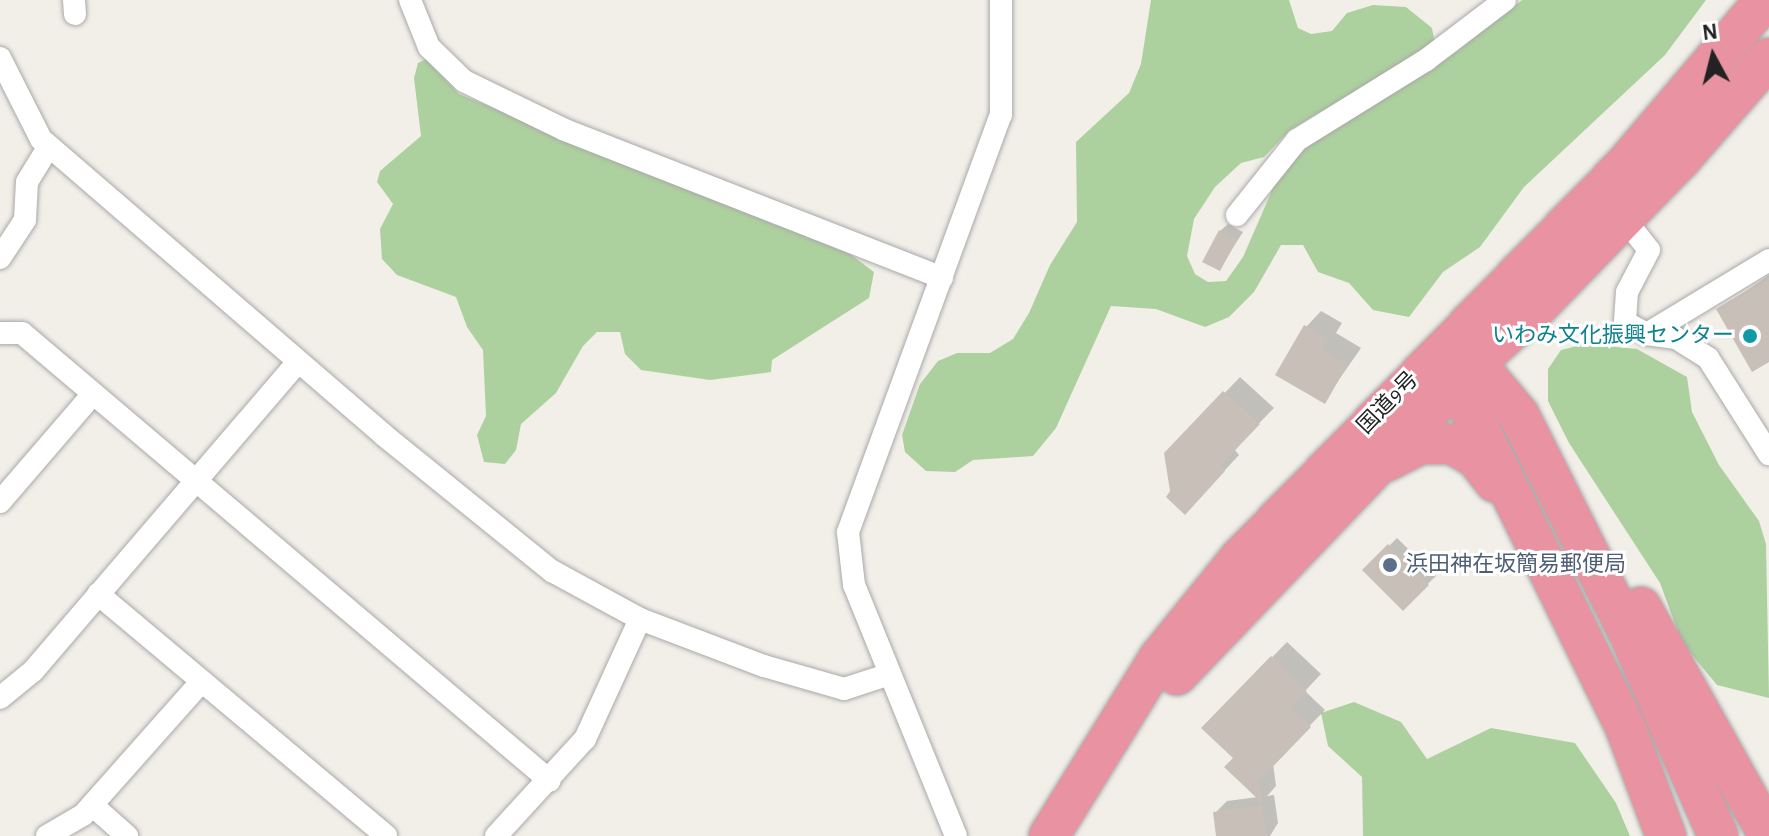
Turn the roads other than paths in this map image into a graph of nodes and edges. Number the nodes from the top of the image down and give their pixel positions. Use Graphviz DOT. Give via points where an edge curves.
graph roads {
  1 [pos="410,0"];
  2 [pos="1001,0"];
  3 [pos="1505,0"];
  4 [pos="1765,0"];
  5 [pos="0,58"];
  6 [pos="1769,58"];
  7 [pos="49,146"];
  8 [pos="1237,215"];
  9 [pos="1623,217"];
  10 [pos="0,258"];
  11 [pos="1769,260"];
  12 [pos="942,278"];
  13 [pos="1538,306"];
  14 [pos="0,333"];
  15 [pos="1647,334"];
  16 [pos="1458,357"];
  17 [pos="298,362"];
  18 [pos="92,395"];
  19 [pos="1519,415"];
  20 [pos="1538,449"];
  21 [pos="1769,454"];
  22 [pos="1367,475"];
  23 [pos="195,483"];
  24 [pos="0,502"];
  25 [pos="1532,543"];
  26 [pos="98,594"];
  27 [pos="640,619"];
  28 [pos="890,674"];
  29 [pos="201,682"];
  30 [pos="0,698"];
  31 [pos="550,781"];
  32 [pos="92,805"];
  33 [pos="380,834"];
  34 [pos="47,836"];
  35 [pos="127,836"];
  36 [pos="496,836"];
  37 [pos="956,836"];
  38 [pos="1052,836"];
  39 [pos="1666,836"];
  40 [pos="1717,836"];
  41 [pos="1769,836"];
  1 -- 12 [label="street" via="429,47 464,81 565,130"];
  2 -- 12 [label="street" via="1001,115"];
  3 -- 8 [label="street" via="1426,60 1297,140"];
  4 -- 16 [label="highway, 国道9号"];
  5 -- 7 [label="street" via="23,111"];
  6 -- 9 [label="highway, 国道9号"];
  7 -- 10 [label="street" via="27,182 25,220"];
  7 -- 17 [label="street"];
  9 -- 13 [label="highway, 国道9号"];
  9 -- 15 [label="street" via="1649,250 1627,292 1625,322"];
  11 -- 15 [label="street"];
  12 -- 28 [label="street" via="848,532 854,585"];
  13 -- 16 [label="highway, 国道9号"];
  13 -- 19 [label="highway" via="1512,361"];
  14 -- 18 [label="street" via="22,333"];
  15 -- 21 [label="street" via="1676,338 1708,358"];
  16 -- 19 [label="highway" via="1495,384"];
  16 -- 22 [label="highway, 国道9号"];
  16 -- 25 [label="highway"];
  16 -- 38 [label="highway, 国道9号" via="1372,420 1240,558 1120,716"];
  16 -- 40 [label="highway"];
  17 -- 23 [label="street"];
  17 -- 27 [label="street" via="552,571"];
  18 -- 23 [label="street"];
  18 -- 24 [label="street"];
  19 -- 20 [label="highway"];
  20 -- 40 [label="highway" via="1632,640"];
  20 -- 41 [label="highway" via="1648,618"];
  22 -- 25 [label="highway" via="1420,444 1459,447 1486,468"];
  22 -- 38 [label="highway, 国道9号" via="1179,673"];
  23 -- 26 [label="street"];
  23 -- 31 [label="street"];
  25 -- 39 [label="highway" via="1626,729"];
  26 -- 29 [label="street"];
  26 -- 30 [label="street" via="33,671"];
  27 -- 28 [label="street" via="764,666 844,689"];
  27 -- 31 [label="street" via="585,739"];
  28 -- 37 [label="street"];
  29 -- 32 [label="street"];
  29 -- 33 [label="street"];
  31 -- 36 [label="street"];
  32 -- 34 [label="street"];
  32 -- 35 [label="street"];
}
